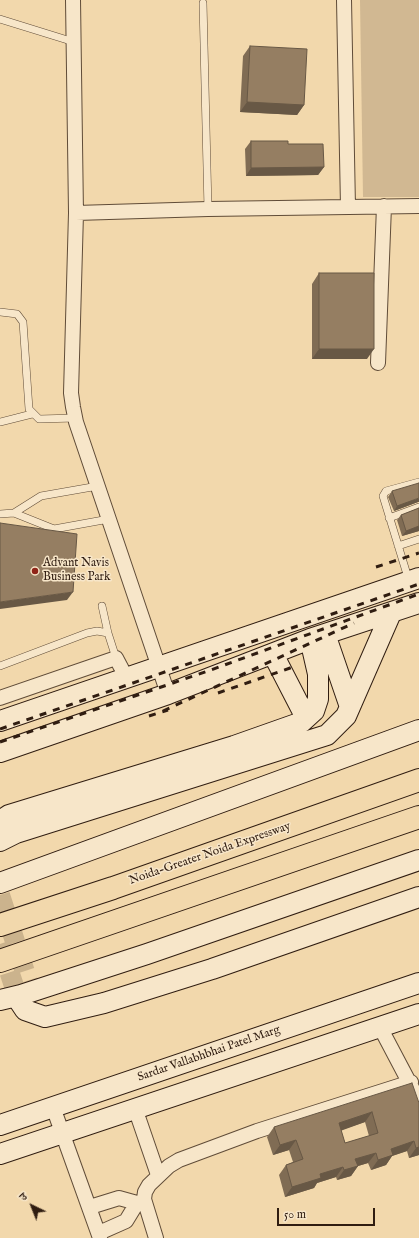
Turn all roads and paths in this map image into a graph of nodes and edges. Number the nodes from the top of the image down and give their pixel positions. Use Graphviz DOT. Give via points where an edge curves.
graph roads {
  1 [pos="73,0"];
  2 [pos="344,0"];
  3 [pos="203,3"];
  4 [pos="0,19"];
  5 [pos="74,42"];
  6 [pos="384,206"];
  7 [pos="419,206"];
  8 [pos="348,207"];
  9 [pos="208,209"];
  10 [pos="76,213"];
  11 [pos="0,312"];
  12 [pos="378,363"];
  13 [pos="32,414"];
  14 [pos="75,418"];
  15 [pos="0,422"];
  16 [pos="419,482"];
  17 [pos="98,486"];
  18 [pos="419,507"];
  19 [pos="14,513"];
  20 [pos="0,514"];
  21 [pos="389,518"];
  22 [pos="109,519"];
  23 [pos="419,539"];
  24 [pos="398,546"];
  25 [pos="414,580"];
  26 [pos="419,603"];
  27 [pos="102,606"];
  28 [pos="391,612"];
  29 [pos="108,633"];
  30 [pos="318,637"];
  31 [pos="273,654"];
  32 [pos="116,658"];
  33 [pos="0,666"];
  34 [pos="158,666"];
  35 [pos="126,677"];
  36 [pos="168,694"];
  37 [pos="0,698"];
  38 [pos="350,707"];
  39 [pos="306,718"];
  40 [pos="0,721"];
  41 [pos="419,730"];
  42 [pos="0,752"];
  43 [pos="419,780"];
  44 [pos="419,817"];
  45 [pos="0,821"];
  46 [pos="0,841"];
  47 [pos="419,860"];
  48 [pos="419,874"];
  49 [pos="0,883"];
  50 [pos="419,897"];
  51 [pos="0,925"];
  52 [pos="0,961"];
  53 [pos="419,983"];
  54 [pos="18,999"];
  55 [pos="419,1014"];
  56 [pos="380,1027"];
  57 [pos="411,1082"];
  58 [pos="419,1101"];
  59 [pos="53,1107"];
  60 [pos="134,1108"];
  61 [pos="0,1125"];
  62 [pos="63,1132"];
  63 [pos="0,1154"];
  64 [pos="158,1175"];
  65 [pos="140,1201"];
  66 [pos="90,1207"];
  67 [pos="100,1236"];
  68 [pos="156,1238"];
  1 -- 5 [label="street"];
  2 -- 8 [label="street"];
  3 -- 9 [label="lane"];
  4 -- 5 [label="lane"];
  5 -- 10 [label="street"];
  6 -- 7 [label="street"];
  6 -- 8 [label="street"];
  6 -- 12 [label="street"];
  8 -- 9 [label="street"];
  9 -- 10 [label="street"];
  10 -- 14 [label="street" via="71,393"];
  11 -- 13 [label="lane" via="17,314 23,322 29,409"];
  13 -- 14 [label="lane" via="38,419"];
  13 -- 15 [label="lane"];
  14 -- 17 [label="street"];
  16 -- 21 [label="lane" via="384,493 383,499"];
  17 -- 19 [label="lane" via="41,496"];
  17 -- 22 [label="street"];
  18 -- 21 [label="lane"];
  19 -- 20 [label="lane"];
  19 -- 22 [label="lane" via="54,529"];
  21 -- 24 [label="lane"];
  22 -- 34 [label="street"];
  23 -- 24 [label="lane"];
  24 -- 25 [label="lane"];
  25 -- 34 [label="street"];
  26 -- 28 [label="street"];
  27 -- 29 [label="lane"];
  28 -- 30 [label="street"];
  28 -- 38 [label="street"];
  29 -- 32 [label="lane"];
  29 -- 33 [label="lane" via="87,633"];
  30 -- 31 [label="street"];
  30 -- 38 [label="street"];
  30 -- 39 [label="street" via="318,699 314,711"];
  31 -- 36 [label="street"];
  31 -- 39 [label="street"];
  32 -- 35 [label="street"];
  32 -- 37 [label="street"];
  34 -- 35 [label="street"];
  34 -- 36 [label="street"];
  35 -- 40 [label="street"];
  36 -- 42 [label="street"];
  38 -- 46 [label="street" via="346,716 327,735 16,833"];
  39 -- 45 [label="street" via="302,722 234,746 9,815"];
  41 -- 49 [label="street"];
  43 -- 51 [label="highway, Noida-Greater Noida Expressway"];
  44 -- 52 [label="highway"];
  47 -- 54 [label="street" via="21,995"];
  48 -- 54 [label="street" via="41,1000"];
  50 -- 54 [label="street" via="212,969 104,1002 45,1017 25,1010"];
  53 -- 59 [label="street, Sardar Vallabhbhai Patel Marg"];
  55 -- 56 [label="street"];
  56 -- 57 [label="street"];
  56 -- 60 [label="street"];
  57 -- 58 [label="street"];
  57 -- 64 [label="street" via="257,1131 179,1160"];
  59 -- 61 [label="street, Sardar Vallabhbhai Patel Marg"];
  59 -- 62 [label="street"];
  60 -- 62 [label="street"];
  60 -- 64 [label="street"];
  62 -- 63 [label="street"];
  62 -- 66 [label="street"];
  64 -- 65 [label="street"];
  65 -- 66 [label="street" via="119,1198"];
  65 -- 67 [label="street" via="126,1221"];
  65 -- 68 [label="street"];
  66 -- 67 [label="street"];
}
